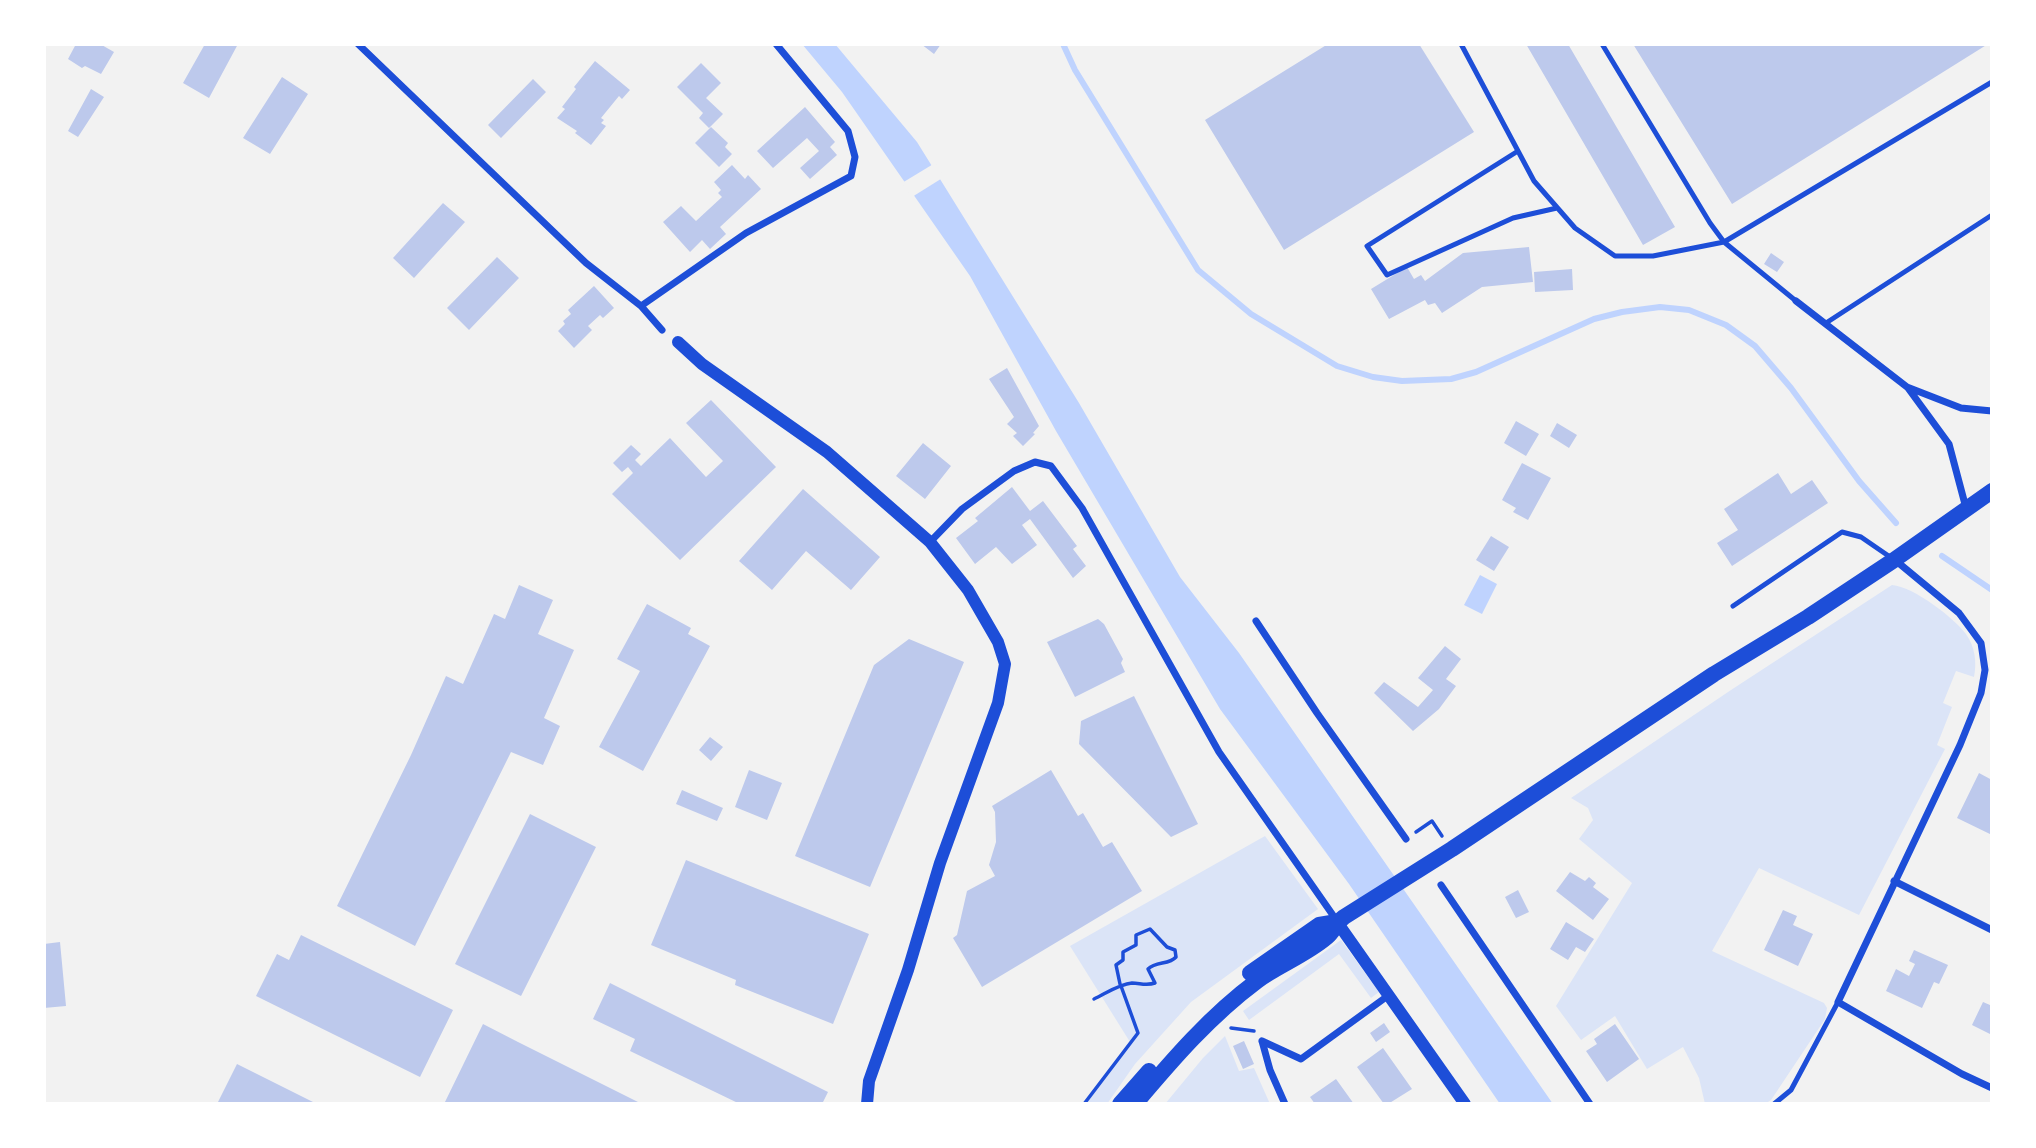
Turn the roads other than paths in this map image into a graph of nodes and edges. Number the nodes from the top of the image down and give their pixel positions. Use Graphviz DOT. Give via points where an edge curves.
graph roads {
  1 [pos="358,44"];
  2 [pos="776,44"];
  3 [pos="1461,44"];
  4 [pos="1602,44"];
  5 [pos="1992,82"];
  6 [pos="1518,151"];
  7 [pos="1557,208"];
  8 [pos="1992,215"];
  9 [pos="1724,242"];
  10 [pos="1796,301"];
  11 [pos="641,306"];
  12 [pos="1826,323"];
  13 [pos="662,330"];
  14 [pos="678,342"];
  15 [pos="1907,387"];
  16 [pos="1992,411"];
  17 [pos="1992,491"];
  18 [pos="1966,509"];
  19 [pos="930,542"];
  20 [pos="1894,560"];
  21 [pos="1734,606"];
  22 [pos="1256,621"];
  23 [pos="1406,839"];
  24 [pos="1894,881"];
  25 [pos="1441,885"];
  26 [pos="1340,919"];
  27 [pos="1992,930"];
  28 [pos="1389,995"];
  29 [pos="1838,1002"];
  30 [pos="1992,1088"];
  31 [pos="866,1103"];
  32 [pos="1120,1104"];
  33 [pos="1135,1104"];
  34 [pos="1285,1104"];
  35 [pos="1465,1104"];
  36 [pos="1590,1104"];
  37 [pos="1774,1104"];
  1 -- 11 [label="street" via="586,263"];
  2 -- 11 [label="street" via="848,131 855,157 851,176 746,233"];
  3 -- 6 [label="lane"];
  4 -- 9 [label="lane"];
  5 -- 9 [label="lane"];
  6 -- 7 [label="lane" via="1534,181"];
  6 -- 7 [label="lane" via="1367,246 1387,275 1513,218"];
  7 -- 9 [label="lane" via="1575,228 1615,256 1653,256"];
  8 -- 12 [label="lane"];
  9 -- 10 [label="lane"];
  10 -- 12 [label="street"];
  11 -- 13 [label="street"];
  12 -- 15 [label="street"];
  14 -- 19 [label="street" via="827,452"];
  15 -- 16 [label="street" via="1961,408"];
  15 -- 18 [label="street" via="1949,444"];
  17 -- 18 [label="main road"];
  18 -- 20 [label="main road"];
  19 -- 26 [label="street" via="962,509 1014,471 1035,462 1051,466 1083,508 1219,752"];
  19 -- 31 [label="street" via="968,590 998,642 1005,664 998,703 940,863 869,1081"];
  20 -- 21 [label="lane" via="1861,537 1842,532"];
  20 -- 24 [label="street" via="1959,612 1981,643 1985,670 1982,693 1960,745"];
  20 -- 26 [label="main road"];
  22 -- 23 [label="street"];
  24 -- 27 [label="street"];
  24 -- 29 [label="street"];
  25 -- 36 [label="street"];
  26 -- 28 [label="street"];
  26 -- 32 [label="main road" via="1319,925 1213,1004"];
  26 -- 33 [label="main road" via="1328,936 1224,1007 1185,1044"];
  28 -- 34 [label="street" via="1301,1059 1262,1041"];
  28 -- 35 [label="street"];
  29 -- 30 [label="street"];
  29 -- 37 [label="lane" via="1791,1090"];
}
